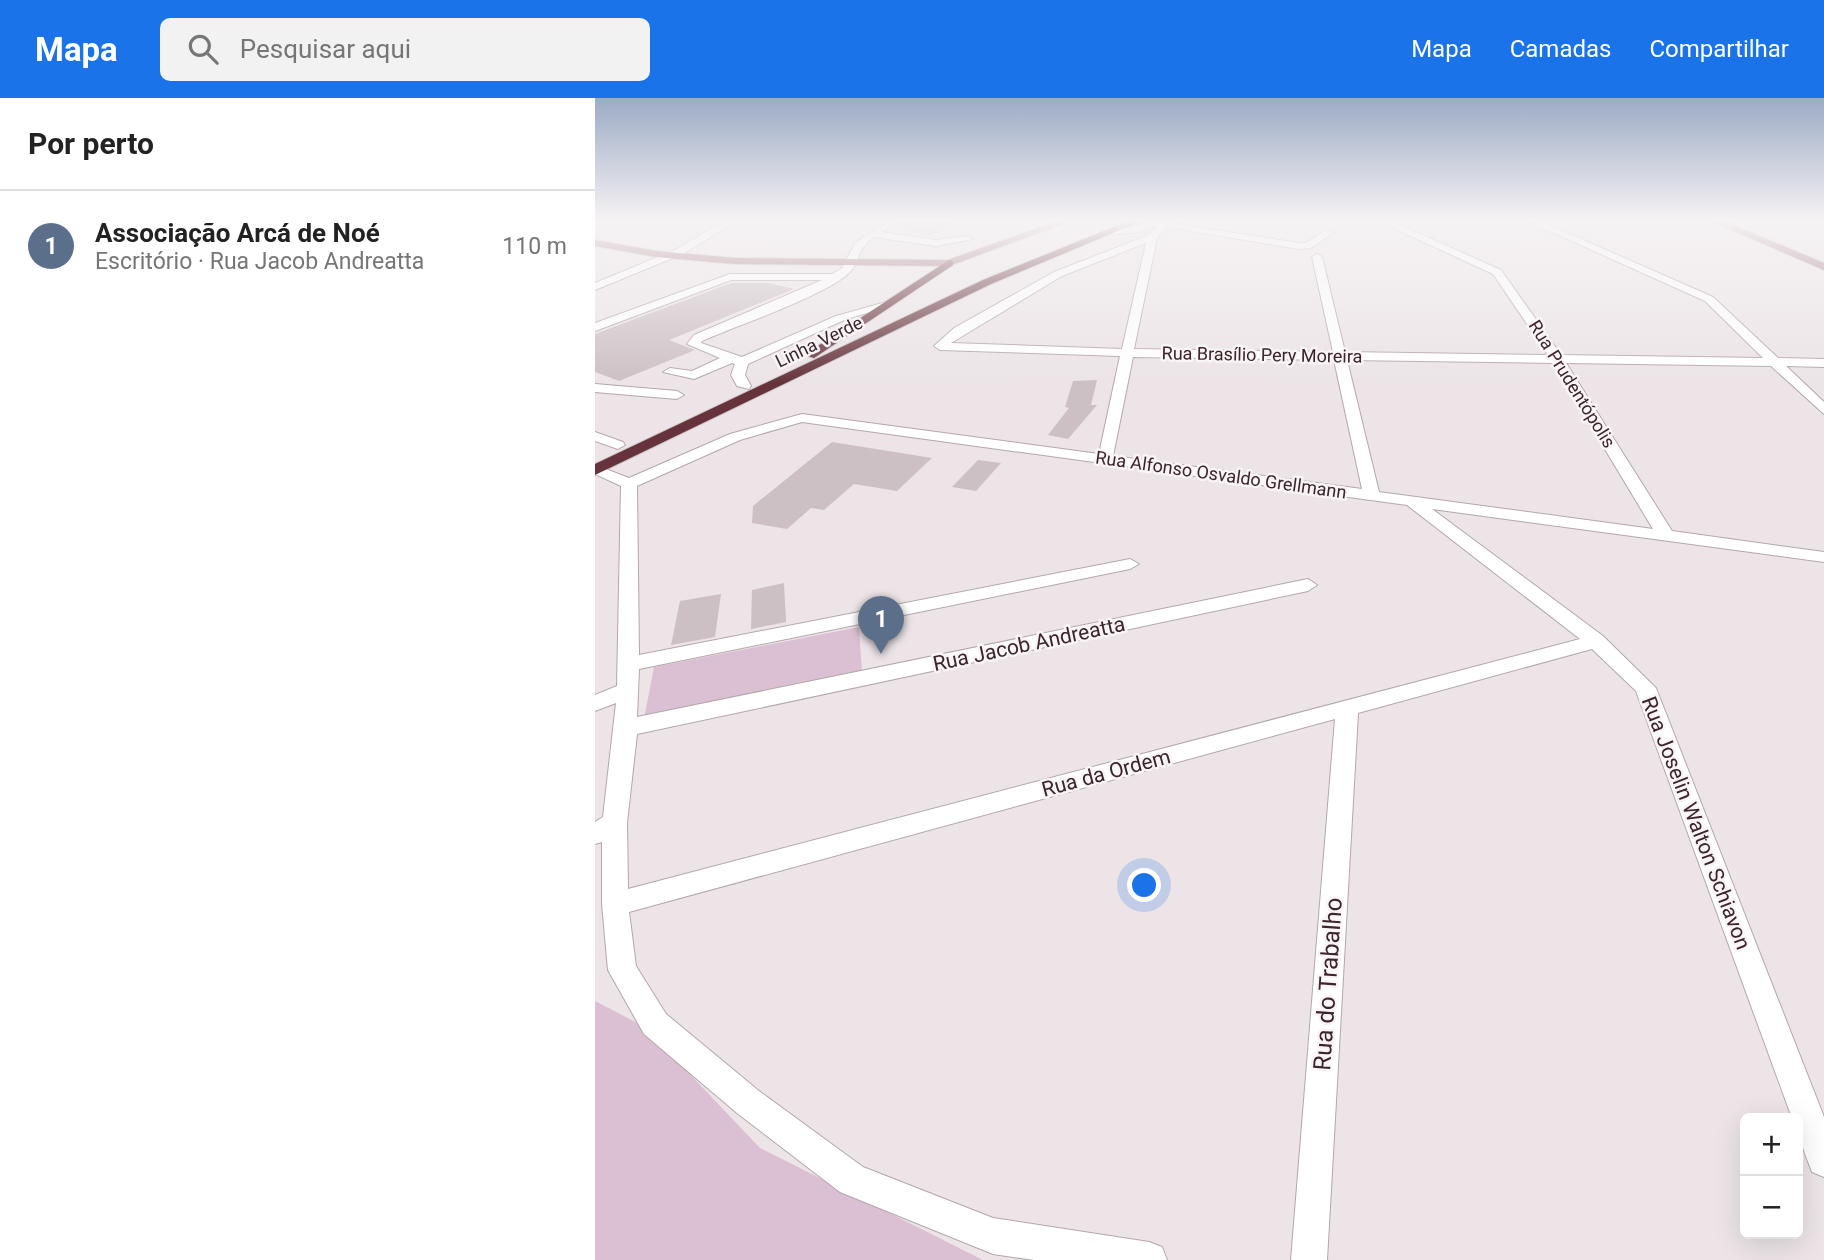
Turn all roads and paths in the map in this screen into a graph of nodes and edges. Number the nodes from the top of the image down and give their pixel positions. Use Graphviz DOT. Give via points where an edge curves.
graph roads {
  1 [pos="625,274"];
  2 [pos="839,274"];
  3 [pos="932,274"];
  4 [pos="985,274"];
  5 [pos="1006,274"];
  6 [pos="1058,274"];
  7 [pos="1145,274"];
  8 [pos="1321,274"];
  9 [pos="1499,274"];
  10 [pos="1653,274"];
  11 [pos="835,277"];
  12 [pos="595,287"];
  13 [pos="886,304"];
  14 [pos="595,327"];
  15 [pos="1129,353"];
  16 [pos="809,356"];
  17 [pos="1340,356"];
  18 [pos="1557,359"];
  19 [pos="737,360"];
  20 [pos="1776,362"];
  21 [pos="1824,363"];
  22 [pos="686,365"];
  23 [pos="744,386"];
  24 [pos="595,388"];
  25 [pos="677,395"];
  26 [pos="1824,411"];
  27 [pos="595,436"];
  28 [pos="618,445"];
  29 [pos="1105,459"];
  30 [pos="596,465"];
  31 [pos="629,484"];
  32 [pos="1372,496"];
  33 [pos="1411,501"];
  34 [pos="1666,536"];
  35 [pos="1824,557"];
  36 [pos="1130,564"];
  37 [pos="1308,585"];
  38 [pos="1596,641"];
  39 [pos="629,677"];
  40 [pos="595,703"];
  41 [pos="1347,708"];
  42 [pos="627,728"];
  43 [pos="605,828"];
  44 [pos="615,904"];
  45 [pos="1824,1160"];
  46 [pos="1145,1260"];
  47 [pos="1309,1260"];
  1 -- 12 [label="street"];
  2 -- 11 [label="street"];
  3 -- 13 [label="highway"];
  4 -- 16 [label="highway, Linha Verde"];
  5 -- 30 [label="highway, Linha Verde"];
  6 -- 15 [label="street, Rua Brasílio Pery Moreira" via="940,346"];
  7 -- 15 [label="street"];
  8 -- 17 [label="street"];
  9 -- 18 [label="street, Rua Prudentópolis"];
  10 -- 20 [label="street" via="1709,299"];
  11 -- 14 [label="street" via="730,276"];
  11 -- 19 [label="street" via="694,341 693,345"];
  13 -- 16 [label="highway"];
  13 -- 19 [label="street"];
  15 -- 17 [label="street, Rua Brasílio Pery Moreira"];
  15 -- 29 [label="street"];
  16 -- 23 [label="highway, Linha Verde"];
  17 -- 18 [label="street, Rua Brasílio Pery Moreira"];
  17 -- 32 [label="street"];
  18 -- 20 [label="street, Rua Brasílio Pery Moreira"];
  18 -- 34 [label="street, Rua Prudentópolis"];
  19 -- 22 [label="street" via="694,375 665,374"];
  19 -- 23 [label="street"];
  20 -- 21 [label="street, Rua Brasílio Pery Moreira"];
  20 -- 26 [label="street"];
  23 -- 28 [label="highway, Linha Verde"];
  24 -- 25 [label="street"];
  27 -- 28 [label="street"];
  28 -- 30 [label="highway, Linha Verde"];
  29 -- 31 [label="street, Rua Alfonso Osvaldo Grellmann" via="802,418 772,424"];
  29 -- 32 [label="street, Rua Alfonso Osvaldo Grellmann"];
  30 -- 31 [label="street"];
  31 -- 39 [label="street"];
  32 -- 33 [label="street, Rua Alfonso Osvaldo Grellmann"];
  33 -- 34 [label="street, Rua Alfonso Osvaldo Grellmann"];
  33 -- 38 [label="street, Rua Joselin Walton Schiavon"];
  34 -- 35 [label="street, Rua Alfonso Osvaldo Grellmann"];
  36 -- 39 [label="street"];
  37 -- 42 [label="street, Rua Jacob Andreatta"];
  38 -- 41 [label="street, Rua da Ordem"];
  38 -- 45 [label="street, Rua Joselin Walton Schiavon" via="1645,688"];
  39 -- 40 [label="street"];
  39 -- 42 [label="street"];
  41 -- 44 [label="street, Rua da Ordem"];
  41 -- 47 [label="street, Rua do Trabalho"];
  42 -- 43 [label="street"];
  43 -- 44 [label="street"];
  44 -- 46 [label="street" via="622,970 655,1024 852,1180 993,1236"];
}
